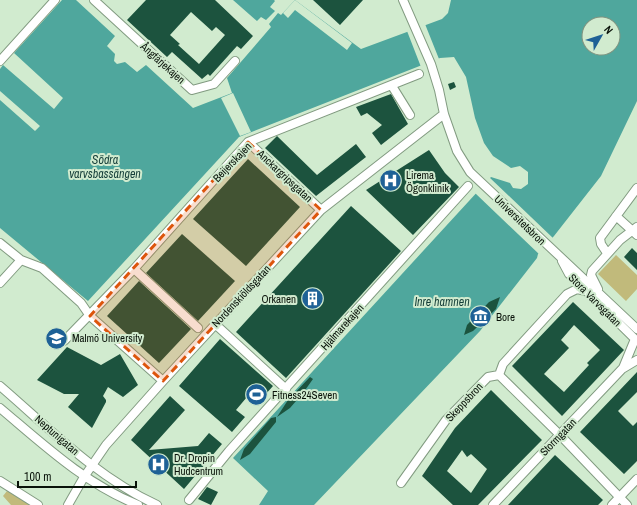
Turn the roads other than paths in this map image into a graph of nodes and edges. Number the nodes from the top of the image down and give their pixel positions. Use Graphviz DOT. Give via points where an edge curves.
graph roads {
  1 [pos="55,0"];
  2 [pos="94,0"];
  3 [pos="403,0"];
  4 [pos="235,60"];
  5 [pos="0,62"];
  6 [pos="419,74"];
  7 [pos="392,86"];
  8 [pos="444,114"];
  9 [pos="410,115"];
  10 [pos="248,142"];
  11 [pos="468,186"];
  12 [pos="637,188"];
  13 [pos="320,210"];
  14 [pos="616,216"];
  15 [pos="635,231"];
  16 [pos="0,243"];
  17 [pos="607,253"];
  18 [pos="21,260"];
  19 [pos="562,260"];
  20 [pos="134,269"];
  21 [pos="0,283"];
  22 [pos="586,291"];
  23 [pos="606,301"];
  24 [pos="90,316"];
  25 [pos="215,324"];
  26 [pos="198,328"];
  27 [pos="637,329"];
  28 [pos="636,340"];
  29 [pos="64,341"];
  30 [pos="637,360"];
  31 [pos="622,369"];
  32 [pos="499,375"];
  33 [pos="163,381"];
  34 [pos="0,386"];
  35 [pos="286,389"];
  36 [pos="0,409"];
  37 [pos="560,435"];
  38 [pos="92,465"];
  39 [pos="84,477"];
  40 [pos="637,479"];
  41 [pos="0,481"];
  42 [pos="401,483"];
  43 [pos="620,498"];
  44 [pos="189,500"];
  45 [pos="38,505"];
  46 [pos="68,505"];
  47 [pos="138,505"];
  48 [pos="157,505"];
  49 [pos="493,505"];
  50 [pos="612,505"];
  51 [pos="628,505"];
  1 -- 5 [label="street"];
  2 -- 4 [label="street, Ångfärjekajen" via="192,90 214,84"];
  3 -- 8 [label="street" via="430,64"];
  6 -- 7 [label="street, Beijerskajen"];
  7 -- 9 [label="street"];
  7 -- 10 [label="street, Beijerskajen"];
  8 -- 13 [label="street, Nordenskiöldsgatan"];
  8 -- 19 [label="street, Universitetsbron" via="457,151 470,172"];
  10 -- 13 [label="street, Anckargripsgatan"];
  10 -- 20 [label="street, Beijerskajen"];
  11 -- 35 [label="street, Hjälmarekajen"];
  12 -- 14 [label="street"];
  13 -- 25 [label="street, Nordenskiöldsgatan"];
  14 -- 15 [label="street"];
  14 -- 17 [label="street" via="600,238"];
  15 -- 17 [label="street"];
  16 -- 18 [label="street"];
  17 -- 23 [label="street" via="592,275 594,283"];
  18 -- 21 [label="street"];
  18 -- 24 [label="street" via="42,268 81,303"];
  19 -- 22 [label="street, Stora Varvsgatan" via="569,274"];
  19 -- 23 [label="street, Stora Varvsgatan"];
  20 -- 24 [label="street, Beijerskajen"];
  20 -- 26 [label="street"];
  22 -- 28 [label="street, Stora Varvsgatan"];
  22 -- 32 [label="street" via="577,289 568,294 502,364"];
  23 -- 27 [label="street, Stora Varvsgatan"];
  24 -- 29 [label="street, Beijerskajen"];
  24 -- 33 [label="street"];
  25 -- 33 [label="street, Nordenskiöldsgatan"];
  25 -- 35 [label="street"];
  28 -- 31 [label="street, Stormgatan"];
  30 -- 31 [label="street, Stormgatan"];
  31 -- 37 [label="street, Stormgatan"];
  32 -- 37 [label="street"];
  32 -- 42 [label="street, Skeppsbron" via="488,377 446,420"];
  33 -- 38 [label="street, Nordenskiöldsgatan" via="106,445"];
  34 -- 38 [label="street, Neptunigatan"];
  35 -- 44 [label="street, Hjälmarekajen" via="215,467"];
  36 -- 39 [label="street, Neptunigatan"];
  37 -- 43 [label="street"];
  37 -- 49 [label="street, Stormgatan"];
  38 -- 39 [label="street, Nordenskiöldsgatan"];
  38 -- 48 [label="street, Neptunigatan" via="118,484"];
  39 -- 46 [label="street, Nordenskiöldsgatan"];
  39 -- 47 [label="street, Neptunigatan" via="110,493"];
  40 -- 43 [label="street"];
  41 -- 45 [label="street"];
  43 -- 50 [label="street"];
  43 -- 51 [label="street"];
}
